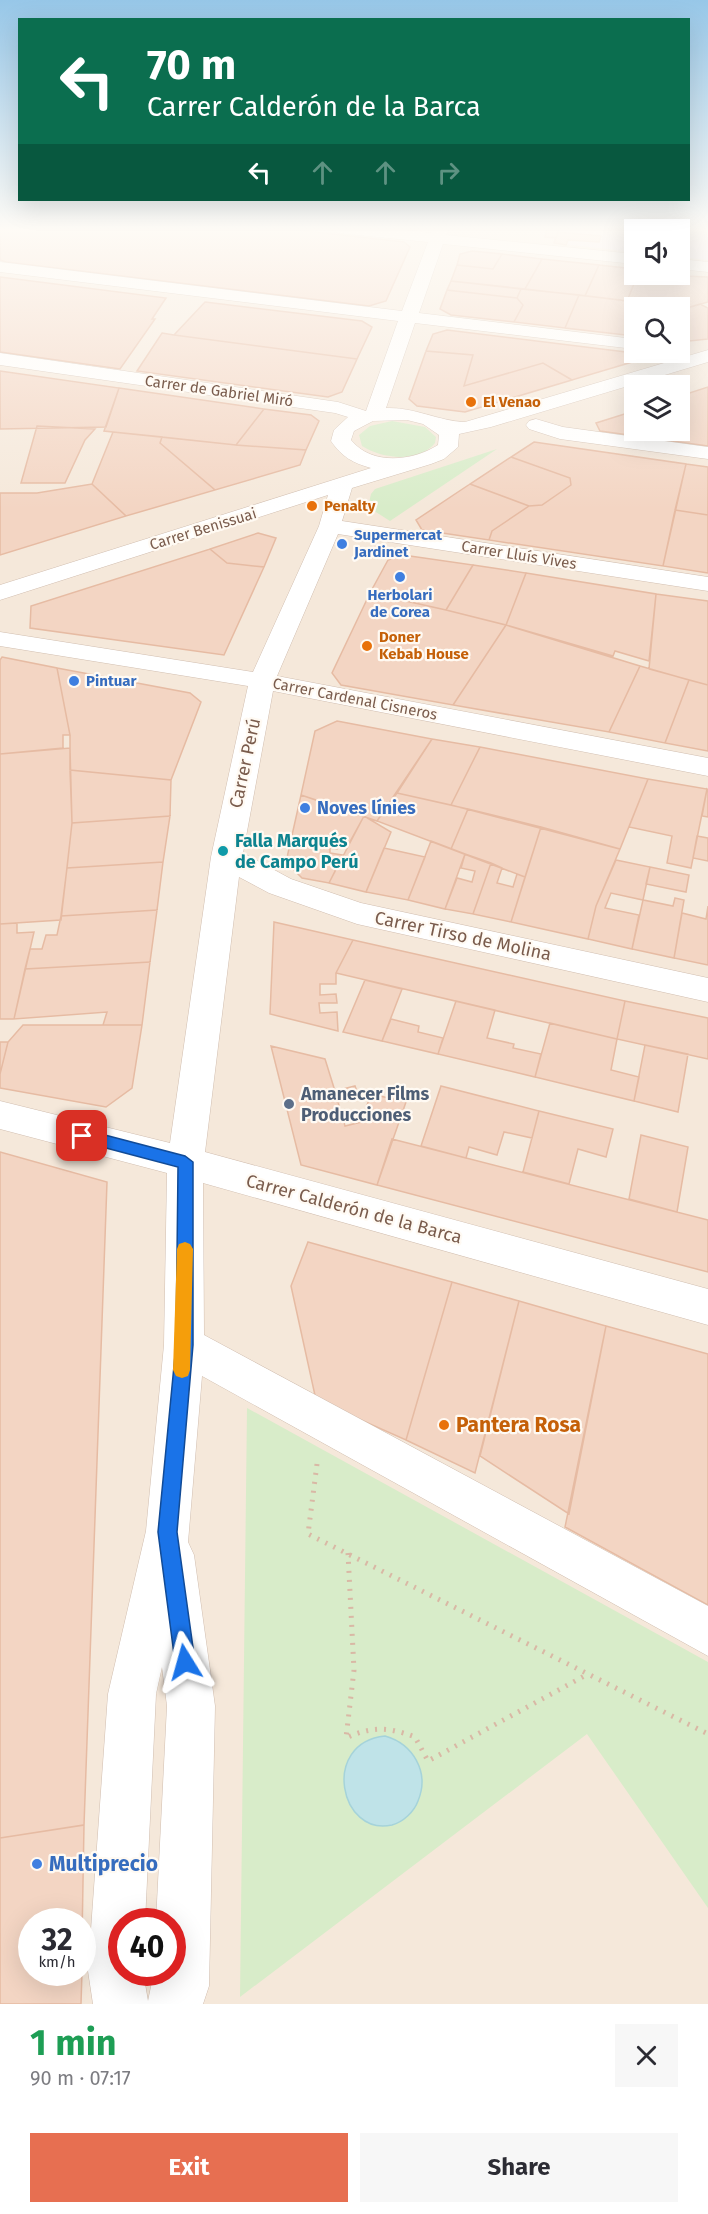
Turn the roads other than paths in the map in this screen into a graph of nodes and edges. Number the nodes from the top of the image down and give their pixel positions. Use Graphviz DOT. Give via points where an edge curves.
graph roads {
  1 [pos="408,322"];
  2 [pos="460,322"];
  3 [pos="624,343"];
  4 [pos="690,355"];
  5 [pos="0,359"];
  6 [pos="704,362"];
  7 [pos="679,375"];
  8 [pos="624,396"];
  9 [pos="371,416"];
  10 [pos="536,425"];
  11 [pos="444,427"];
  12 [pos="708,453"];
  13 [pos="352,454"];
  14 [pos="441,454"];
  15 [pos="405,464"];
  16 [pos="342,485"];
  17 [pos="330,526"];
  18 [pos="0,574"];
  19 [pos="708,584"];
  20 [pos="0,593"];
  21 [pos="0,639"];
  22 [pos="262,681"];
  23 [pos="708,767"];
  24 [pos="226,857"];
  25 [pos="708,990"];
  26 [pos="0,1115"];
  27 [pos="185,1162"];
  28 [pos="708,1307"];
  29 [pos="184,1345"];
  30 [pos="168,1532"];
  31 [pos="708,1632"];
  32 [pos="121,2004"];
  33 [pos="175,2004"];
  1 -- 9 [label="street"];
  2 -- 3 [label="street"];
  4 -- 6 [label="street"];
  5 -- 9 [label="street, Carrer de Gabriel Miró"];
  6 -- 7 [label="street"];
  6 -- 11 [label="street" via="466,428"];
  8 -- 10 [label="street"];
  9 -- 11 [label="street" via="406,414"];
  9 -- 13 [label="street" via="354,422 341,434 344,448"];
  10 -- 12 [label="street" via="560,433"];
  10 -- 14 [label="street"];
  11 -- 14 [label="street" via="450,441"];
  13 -- 15 [label="street" via="385,464"];
  13 -- 18 [label="street, Carrer Benissuai" via="341,467 317,478"];
  14 -- 15 [label="street, Carrer Benissuai"];
  15 -- 16 [label="street, Carrer Benissuai"];
  16 -- 17 [label="street, Carrer Perú"];
  16 -- 20 [label="street, Carrer Benissuai"];
  17 -- 19 [label="street, Carrer Lluís Vives"];
  17 -- 22 [label="street, Carrer Perú"];
  21 -- 22 [label="street, Carrer Cardenal Cisneros"];
  22 -- 23 [label="street, Carrer Cardenal Cisneros"];
  22 -- 24 [label="street, Carrer Perú"];
  24 -- 25 [label="street, Carrer Tirso de Molina" via="280,886 340,908"];
  24 -- 27 [label="street, Carrer Perú"];
  26 -- 27 [label="street, Carrer Calderón de la Barca"];
  27 -- 28 [label="street, Carrer Calderón de la Barca"];
  27 -- 29 [label="street, Carrer Perú"];
  29 -- 30 [label="street, Carrer Perú"];
  29 -- 31 [label="street"];
  30 -- 32 [label="street" via="132,1694 115,1971"];
  30 -- 33 [label="street" via="191,1706 181,1986"];
}
